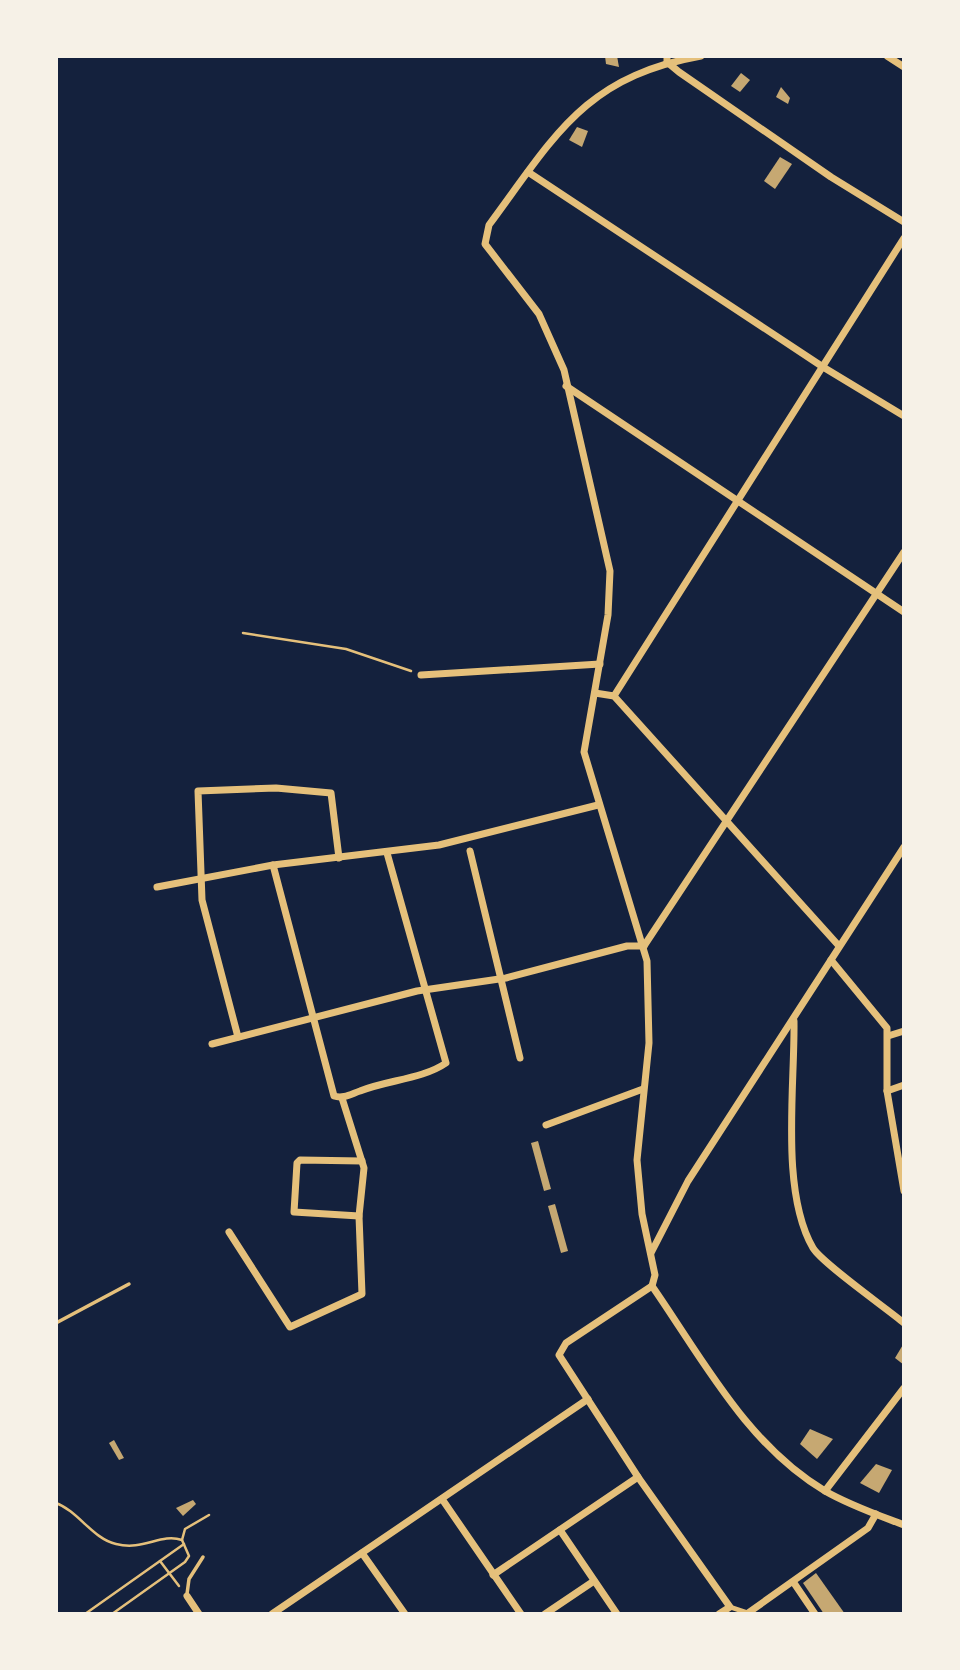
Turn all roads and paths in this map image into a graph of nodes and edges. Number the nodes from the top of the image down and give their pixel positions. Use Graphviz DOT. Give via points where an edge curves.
graph roads {
  1 [pos="701,56"];
  2 [pos="887,56"];
  3 [pos="667,59"];
  4 [pos="904,67"];
  5 [pos="528,172"];
  6 [pos="904,222"];
  7 [pos="904,238"];
  8 [pos="822,367"];
  9 [pos="566,386"];
  10 [pos="904,416"];
  11 [pos="740,500"];
  12 [pos="904,552"];
  13 [pos="877,594"];
  14 [pos="904,612"];
  15 [pos="243,633"];
  16 [pos="600,664"];
  17 [pos="421,675"];
  18 [pos="595,693"];
  19 [pos="614,696"];
  20 [pos="598,805"];
  21 [pos="728,822"];
  22 [pos="904,847"];
  23 [pos="470,851"];
  24 [pos="387,853"];
  25 [pos="340,858"];
  26 [pos="273,866"];
  27 [pos="200,879"];
  28 [pos="157,887"];
  29 [pos="644,946"];
  30 [pos="839,946"];
  31 [pos="831,960"];
  32 [pos="500,977"];
  33 [pos="425,990"];
  34 [pos="314,1016"];
  35 [pos="794,1020"];
  36 [pos="904,1031"];
  37 [pos="888,1036"];
  38 [pos="238,1037"];
  39 [pos="212,1044"];
  40 [pos="520,1058"];
  41 [pos="904,1084"];
  42 [pos="643,1089"];
  43 [pos="887,1091"];
  44 [pos="342,1098"];
  45 [pos="546,1125"];
  46 [pos="362,1161"];
  47 [pos="904,1191"];
  48 [pos="359,1216"];
  49 [pos="229,1232"];
  50 [pos="651,1252"];
  51 [pos="129,1284"];
  52 [pos="652,1286"];
  53 [pos="904,1322"];
  54 [pos="56,1323"];
  55 [pos="904,1388"];
  56 [pos="588,1399"];
  57 [pos="638,1477"];
  58 [pos="825,1491"];
  59 [pos="442,1499"];
  60 [pos="56,1503"];
  61 [pos="876,1514"];
  62 [pos="209,1515"];
  63 [pos="904,1525"];
  64 [pos="560,1530"];
  65 [pos="182,1540"];
  66 [pos="184,1544"];
  67 [pos="362,1553"];
  68 [pos="203,1557"];
  69 [pos="160,1561"];
  70 [pos="169,1574"];
  71 [pos="493,1575"];
  72 [pos="594,1581"];
  73 [pos="794,1583"];
  74 [pos="187,1596"];
  75 [pos="730,1607"];
  76 [pos="748,1613"];
  77 [pos="85,1614"];
  78 [pos="112,1614"];
  79 [pos="199,1614"];
  80 [pos="272,1614"];
  81 [pos="405,1614"];
  82 [pos="521,1614"];
  83 [pos="545,1614"];
  84 [pos="617,1614"];
  85 [pos="719,1614"];
  86 [pos="815,1614"];
  1 -- 3 [label="street"];
  2 -- 4 [label="street"];
  3 -- 5 [label="street" via="614,84 570,117"];
  3 -- 6 [label="street" via="831,177"];
  5 -- 8 [label="street"];
  5 -- 9 [label="street" via="489,225 485,244 539,314 564,370"];
  7 -- 8 [label="street"];
  8 -- 10 [label="street"];
  8 -- 11 [label="street"];
  9 -- 11 [label="street"];
  9 -- 16 [label="street" via="610,570"];
  11 -- 13 [label="street"];
  11 -- 19 [label="street"];
  12 -- 13 [label="street"];
  13 -- 14 [label="street"];
  13 -- 21 [label="street"];
  15 -- 17 [label="path" via="346,649"];
  16 -- 17 [label="street"];
  16 -- 18 [label="street"];
  18 -- 19 [label="street"];
  18 -- 20 [label="street" via="584,752"];
  19 -- 21 [label="street"];
  20 -- 24 [label="street" via="439,845"];
  20 -- 29 [label="street"];
  21 -- 29 [label="street"];
  21 -- 30 [label="street"];
  22 -- 30 [label="street"];
  23 -- 32 [label="street"];
  24 -- 25 [label="street"];
  24 -- 33 [label="street"];
  25 -- 26 [label="street"];
  25 -- 27 [label="street" via="331,793 276,788 198,791"];
  26 -- 27 [label="street"];
  26 -- 34 [label="street"];
  27 -- 28 [label="street"];
  27 -- 38 [label="street"];
  29 -- 32 [label="street"];
  29 -- 42 [label="street" via="650,1010"];
  30 -- 31 [label="street"];
  31 -- 35 [label="street"];
  31 -- 37 [label="street" via="887,1028"];
  32 -- 33 [label="street"];
  32 -- 40 [label="street"];
  33 -- 34 [label="street"];
  33 -- 44 [label="street" via="446,1065"];
  34 -- 38 [label="street"];
  34 -- 44 [label="street" via="334,1096"];
  35 -- 50 [label="street" via="688,1181"];
  35 -- 53 [label="street" via="793,1151 802,1220 814,1250"];
  36 -- 37 [label="street"];
  37 -- 43 [label="street"];
  38 -- 39 [label="street"];
  41 -- 43 [label="street"];
  42 -- 45 [label="street"];
  42 -- 50 [label="street" via="637,1160"];
  43 -- 47 [label="street"];
  44 -- 46 [label="street"];
  46 -- 48 [label="street"];
  46 -- 48 [label="street" via="297,1163 295,1212"];
  48 -- 49 [label="street" via="362,1294 290,1327"];
  50 -- 52 [label="street"];
  51 -- 54 [label="lane"];
  52 -- 56 [label="street" via="566,1343 559,1355"];
  52 -- 58 [label="street" via="743,1418 782,1459"];
  55 -- 58 [label="street"];
  56 -- 57 [label="street"];
  56 -- 59 [label="street"];
  57 -- 64 [label="street"];
  57 -- 75 [label="street"];
  58 -- 61 [label="street"];
  59 -- 67 [label="street"];
  59 -- 71 [label="street"];
  60 -- 65 [label="path" via="111,1543 132,1548 168,1538"];
  61 -- 63 [label="street"];
  61 -- 73 [label="street" via="868,1528"];
  62 -- 65 [label="path" via="185,1529"];
  64 -- 71 [label="street"];
  64 -- 72 [label="street"];
  65 -- 66 [label="path"];
  66 -- 69 [label="path"];
  66 -- 70 [label="path" via="189,1556"];
  67 -- 80 [label="street"];
  67 -- 81 [label="street"];
  68 -- 74 [label="lane" via="189,1579"];
  69 -- 70 [label="path"];
  69 -- 77 [label="path"];
  70 -- 74 [label="path"];
  70 -- 78 [label="path"];
  71 -- 82 [label="street"];
  72 -- 83 [label="street"];
  72 -- 84 [label="street"];
  73 -- 76 [label="street"];
  73 -- 86 [label="street"];
  74 -- 79 [label="street"];
  75 -- 76 [label="street"];
  75 -- 85 [label="street"];
}
